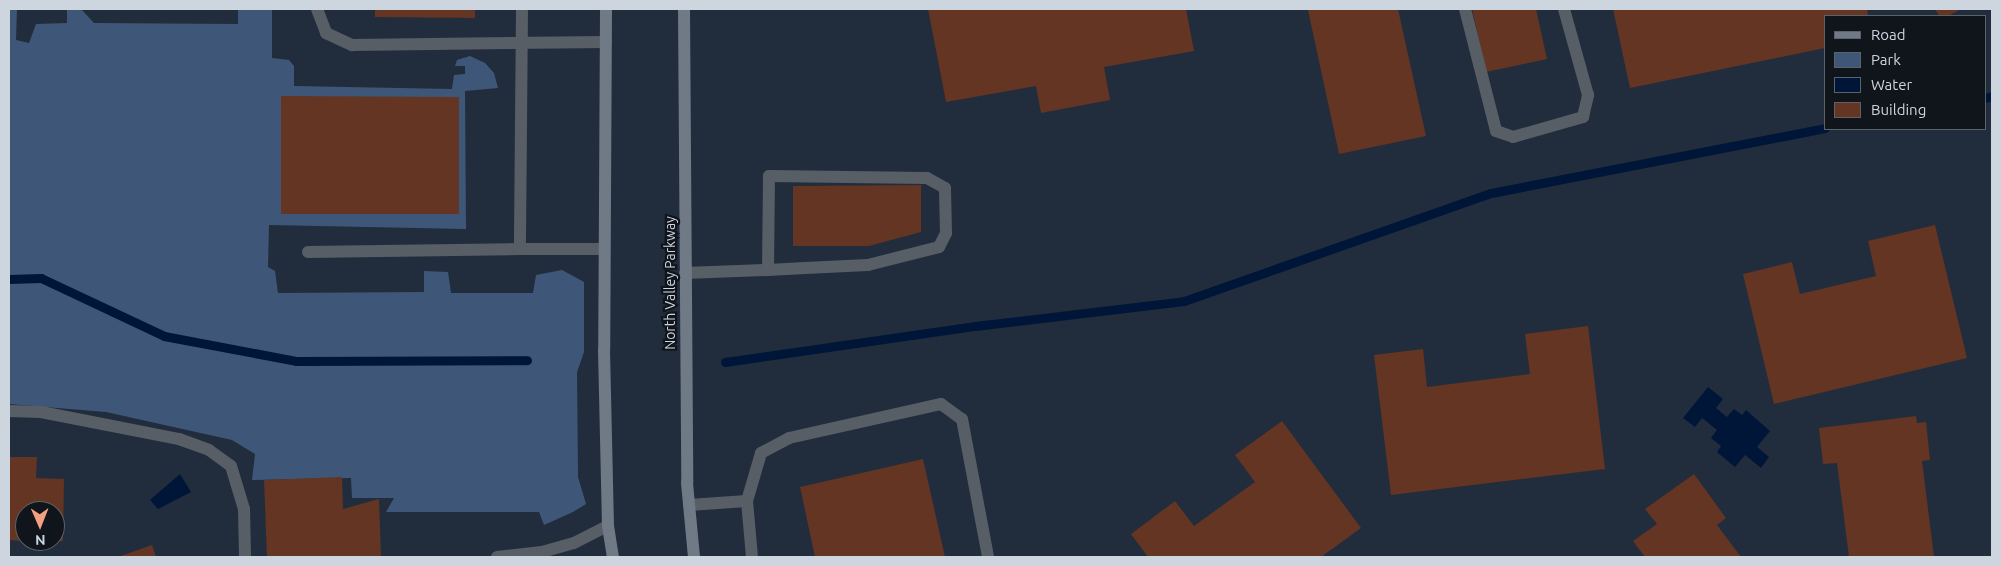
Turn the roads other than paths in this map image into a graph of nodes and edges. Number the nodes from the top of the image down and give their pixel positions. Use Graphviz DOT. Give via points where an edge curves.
graph roads {
  1 [pos="317,9"];
  2 [pos="522,9"];
  3 [pos="606,9"];
  4 [pos="684,9"];
  5 [pos="1465,9"];
  6 [pos="1565,9"];
  7 [pos="520,41"];
  8 [pos="606,42"];
  9 [pos="520,249"];
  10 [pos="604,249"];
  11 [pos="308,252"];
  12 [pos="768,270"];
  13 [pos="685,273"];
  14 [pos="9,411"];
  15 [pos="747,501"];
  16 [pos="689,505"];
  17 [pos="608,526"];
  18 [pos="245,557"];
  19 [pos="497,557"];
  20 [pos="613,557"];
  21 [pos="694,557"];
  22 [pos="752,557"];
  23 [pos="988,557"];
  1 -- 7 [label="lane" via="326,33 352,45"];
  2 -- 7 [label="lane"];
  3 -- 8 [label="main road"];
  4 -- 13 [label="main road, North Valley Parkway"];
  5 -- 6 [label="lane" via="1496,131 1513,137 1582,117 1588,95"];
  7 -- 8 [label="lane"];
  7 -- 9 [label="lane"];
  8 -- 10 [label="main road"];
  9 -- 10 [label="lane"];
  9 -- 11 [label="lane"];
  10 -- 17 [label="main road"];
  12 -- 12 [label="lane" via="868,264 939,247 946,232 945,188 927,178 769,176"];
  12 -- 13 [label="lane"];
  13 -- 16 [label="main road, North Valley Parkway"];
  14 -- 18 [label="lane" via="41,412 179,439 209,450 231,466 244,509"];
  15 -- 16 [label="lane"];
  15 -- 22 [label="lane"];
  15 -- 23 [label="lane" via="761,453 790,438 941,404 962,419"];
  16 -- 21 [label="main road, North Valley Parkway"];
  17 -- 19 [label="lane" via="574,543 542,552"];
  17 -- 20 [label="main road"];
}
